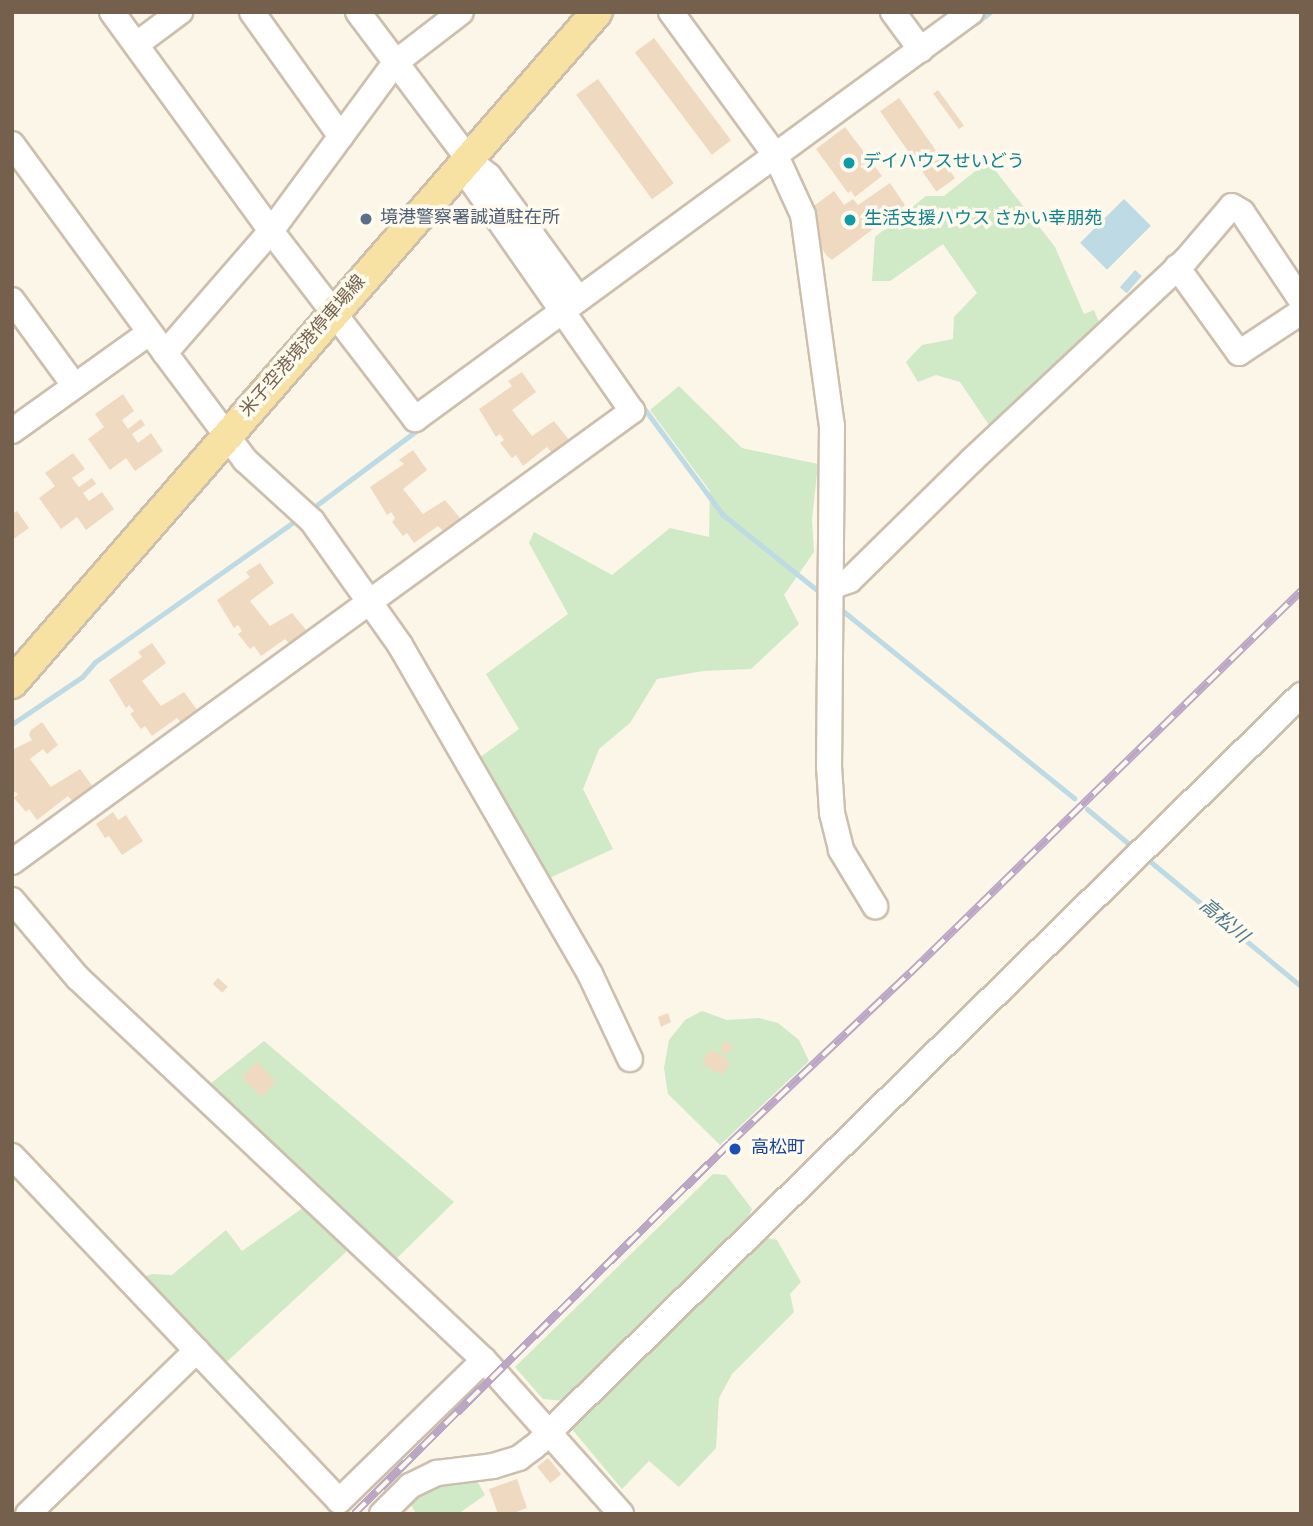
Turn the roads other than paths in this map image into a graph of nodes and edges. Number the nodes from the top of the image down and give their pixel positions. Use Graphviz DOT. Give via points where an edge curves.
graph roads {
  1 [pos="113,12"];
  2 [pos="180,12"];
  3 [pos="252,12"];
  4 [pos="358,12"];
  5 [pos="461,12"];
  6 [pos="597,12"];
  7 [pos="671,12"];
  8 [pos="893,12"];
  9 [pos="971,12"];
  10 [pos="137,44"];
  11 [pos="921,50"];
  12 [pos="395,63"];
  13 [pos="341,137"];
  14 [pos="12,144"];
  15 [pos="469,160"];
  16 [pos="779,160"];
  17 [pos="271,231"];
  18 [pos="1177,267"];
  19 [pos="12,300"];
  20 [pos="1301,300"];
  21 [pos="571,304"];
  22 [pos="1301,312"];
  23 [pos="332,313"];
  24 [pos="149,333"];
  25 [pos="164,353"];
  26 [pos="74,385"];
  27 [pos="12,431"];
  28 [pos="226,437"];
  29 [pos="831,587"];
  30 [pos="370,603"];
  31 [pos="12,683"];
  32 [pos="1301,695"];
  33 [pos="12,862"];
  34 [pos="875,906"];
  35 [pos="17,915"];
  36 [pos="630,1059"];
  37 [pos="12,1156"];
  38 [pos="197,1350"];
  39 [pos="484,1360"];
  40 [pos="550,1433"];
  41 [pos="28,1514"];
  42 [pos="382,1514"];
  43 [pos="621,1514"];
  1 -- 10 [label="street"];
  2 -- 10 [label="street"];
  3 -- 13 [label="street"];
  4 -- 12 [label="street"];
  5 -- 12 [label="street"];
  6 -- 15 [label="main road, 米子空港境港停車場線"];
  7 -- 16 [label="street"];
  8 -- 11 [label="street"];
  9 -- 11 [label="street"];
  10 -- 17 [label="street"];
  11 -- 16 [label="street"];
  12 -- 13 [label="street"];
  12 -- 15 [label="street"];
  13 -- 17 [label="street"];
  14 -- 24 [label="street"];
  15 -- 21 [label="street" via="489,176"];
  15 -- 23 [label="main road, 米子空港境港停車場線"];
  16 -- 21 [label="street"];
  16 -- 29 [label="street" via="803,215 832,426"];
  17 -- 23 [label="street"];
  17 -- 25 [label="street"];
  18 -- 20 [label="street" via="1232,206 1242,212"];
  18 -- 22 [label="street" via="1239,352"];
  18 -- 29 [label="street" via="850,580"];
  19 -- 26 [label="street"];
  21 -- 23 [label="street" via="415,419"];
  21 -- 30 [label="street" via="632,411"];
  23 -- 28 [label="main road, 米子空港境港停車場線"];
  24 -- 25 [label="street"];
  24 -- 26 [label="street"];
  25 -- 28 [label="street"];
  26 -- 27 [label="street"];
  28 -- 30 [label="street" via="312,522"];
  28 -- 31 [label="main road, 米子空港境港停車場線"];
  29 -- 34 [label="street" via="832,813 841,850"];
  30 -- 33 [label="street"];
  30 -- 36 [label="street" via="439,710 590,974"];
  32 -- 40 [label="street"];
  35 -- 39 [label="street" via="78,978"];
  37 -- 38 [label="street"];
  38 -- 39 [label="street" via="339,1501"];
  38 -- 41 [label="street"];
  39 -- 40 [label="street"];
  40 -- 42 [label="street" via="519,1458 437,1473 410,1486"];
  40 -- 43 [label="street"];
}
